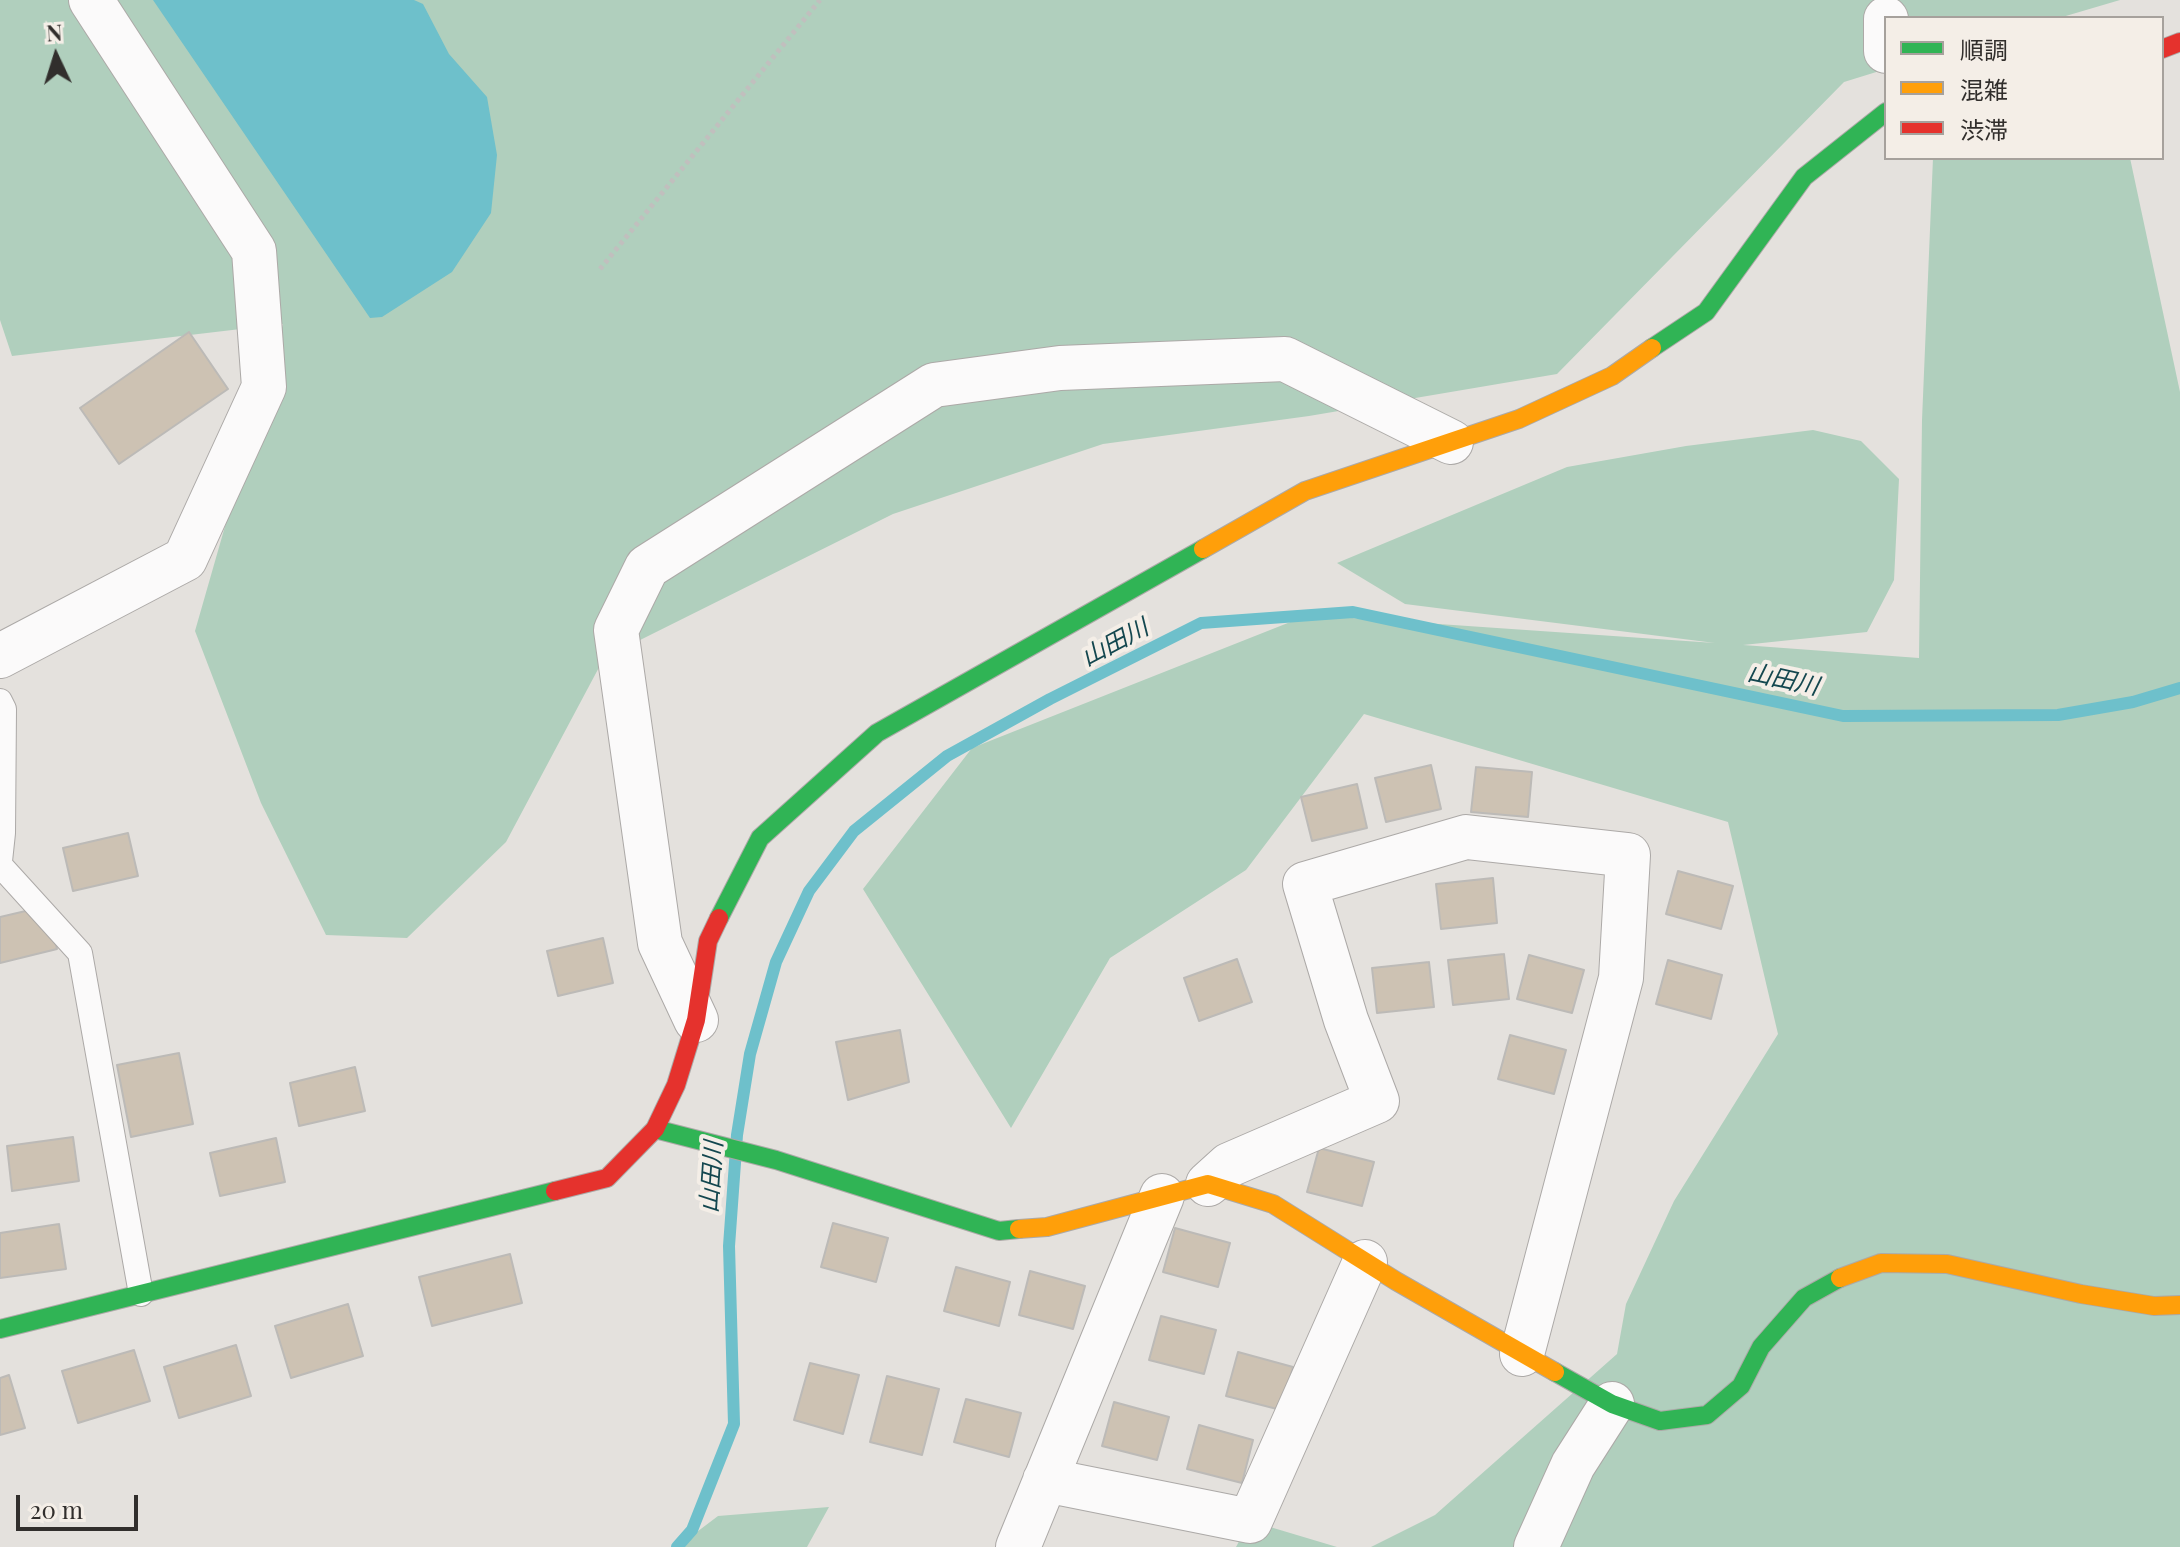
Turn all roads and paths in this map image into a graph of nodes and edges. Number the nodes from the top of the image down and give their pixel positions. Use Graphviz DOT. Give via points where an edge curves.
graph roads {
  1 [pos="91,0"];
  2 [pos="820,0"];
  3 [pos="1884,114"];
  4 [pos="600,269"];
  5 [pos="1451,442"];
  6 [pos="0,656"];
  7 [pos="0,701"];
  8 [pos="0,863"];
  9 [pos="696,1020"];
  10 [pos="655,1129"];
  11 [pos="1208,1184"];
  12 [pos="1162,1196"];
  13 [pos="1365,1262"];
  14 [pos="141,1294"];
  15 [pos="2180,1305"];
  16 [pos="0,1329"];
  17 [pos="1522,1354"];
  18 [pos="1612,1404"];
  19 [pos="1045,1480"];
  20 [pos="1018,1547"];
  21 [pos="1536,1547"];
  1 -- 6 [label="street" via="254,251 264,387 185,559"];
  2 -- 4 [label="path"];
  3 -- 5 [label="street" via="1804,177 1706,312 1612,376 1519,419"];
  5 -- 9 [label="street" via="1305,491 877,733 760,838 708,941"];
  5 -- 9 [label="street" via="1285,359 1060,368 934,385 647,567 616,630 660,943"];
  7 -- 8 [label="lane"];
  8 -- 14 [label="lane" via="80,953"];
  9 -- 10 [label="street" via="676,1085"];
  10 -- 12 [label="street" via="776,1160 999,1231 1047,1227"];
  10 -- 14 [label="street" via="607,1178"];
  11 -- 12 [label="street"];
  11 -- 13 [label="street" via="1273,1204"];
  11 -- 17 [label="street" via="1229,1165 1377,1101 1305,884 1466,837 1628,855 1621,978"];
  12 -- 19 [label="street"];
  13 -- 17 [label="street"];
  13 -- 19 [label="street" via="1250,1521"];
  14 -- 16 [label="street"];
  15 -- 18 [label="street" via="2081,1294 1947,1264 1881,1263 1804,1298 1761,1347 1741,1386 1707,1415 1660,1421"];
  17 -- 18 [label="street"];
  18 -- 21 [label="street" via="1573,1465"];
  19 -- 20 [label="street"];
}
